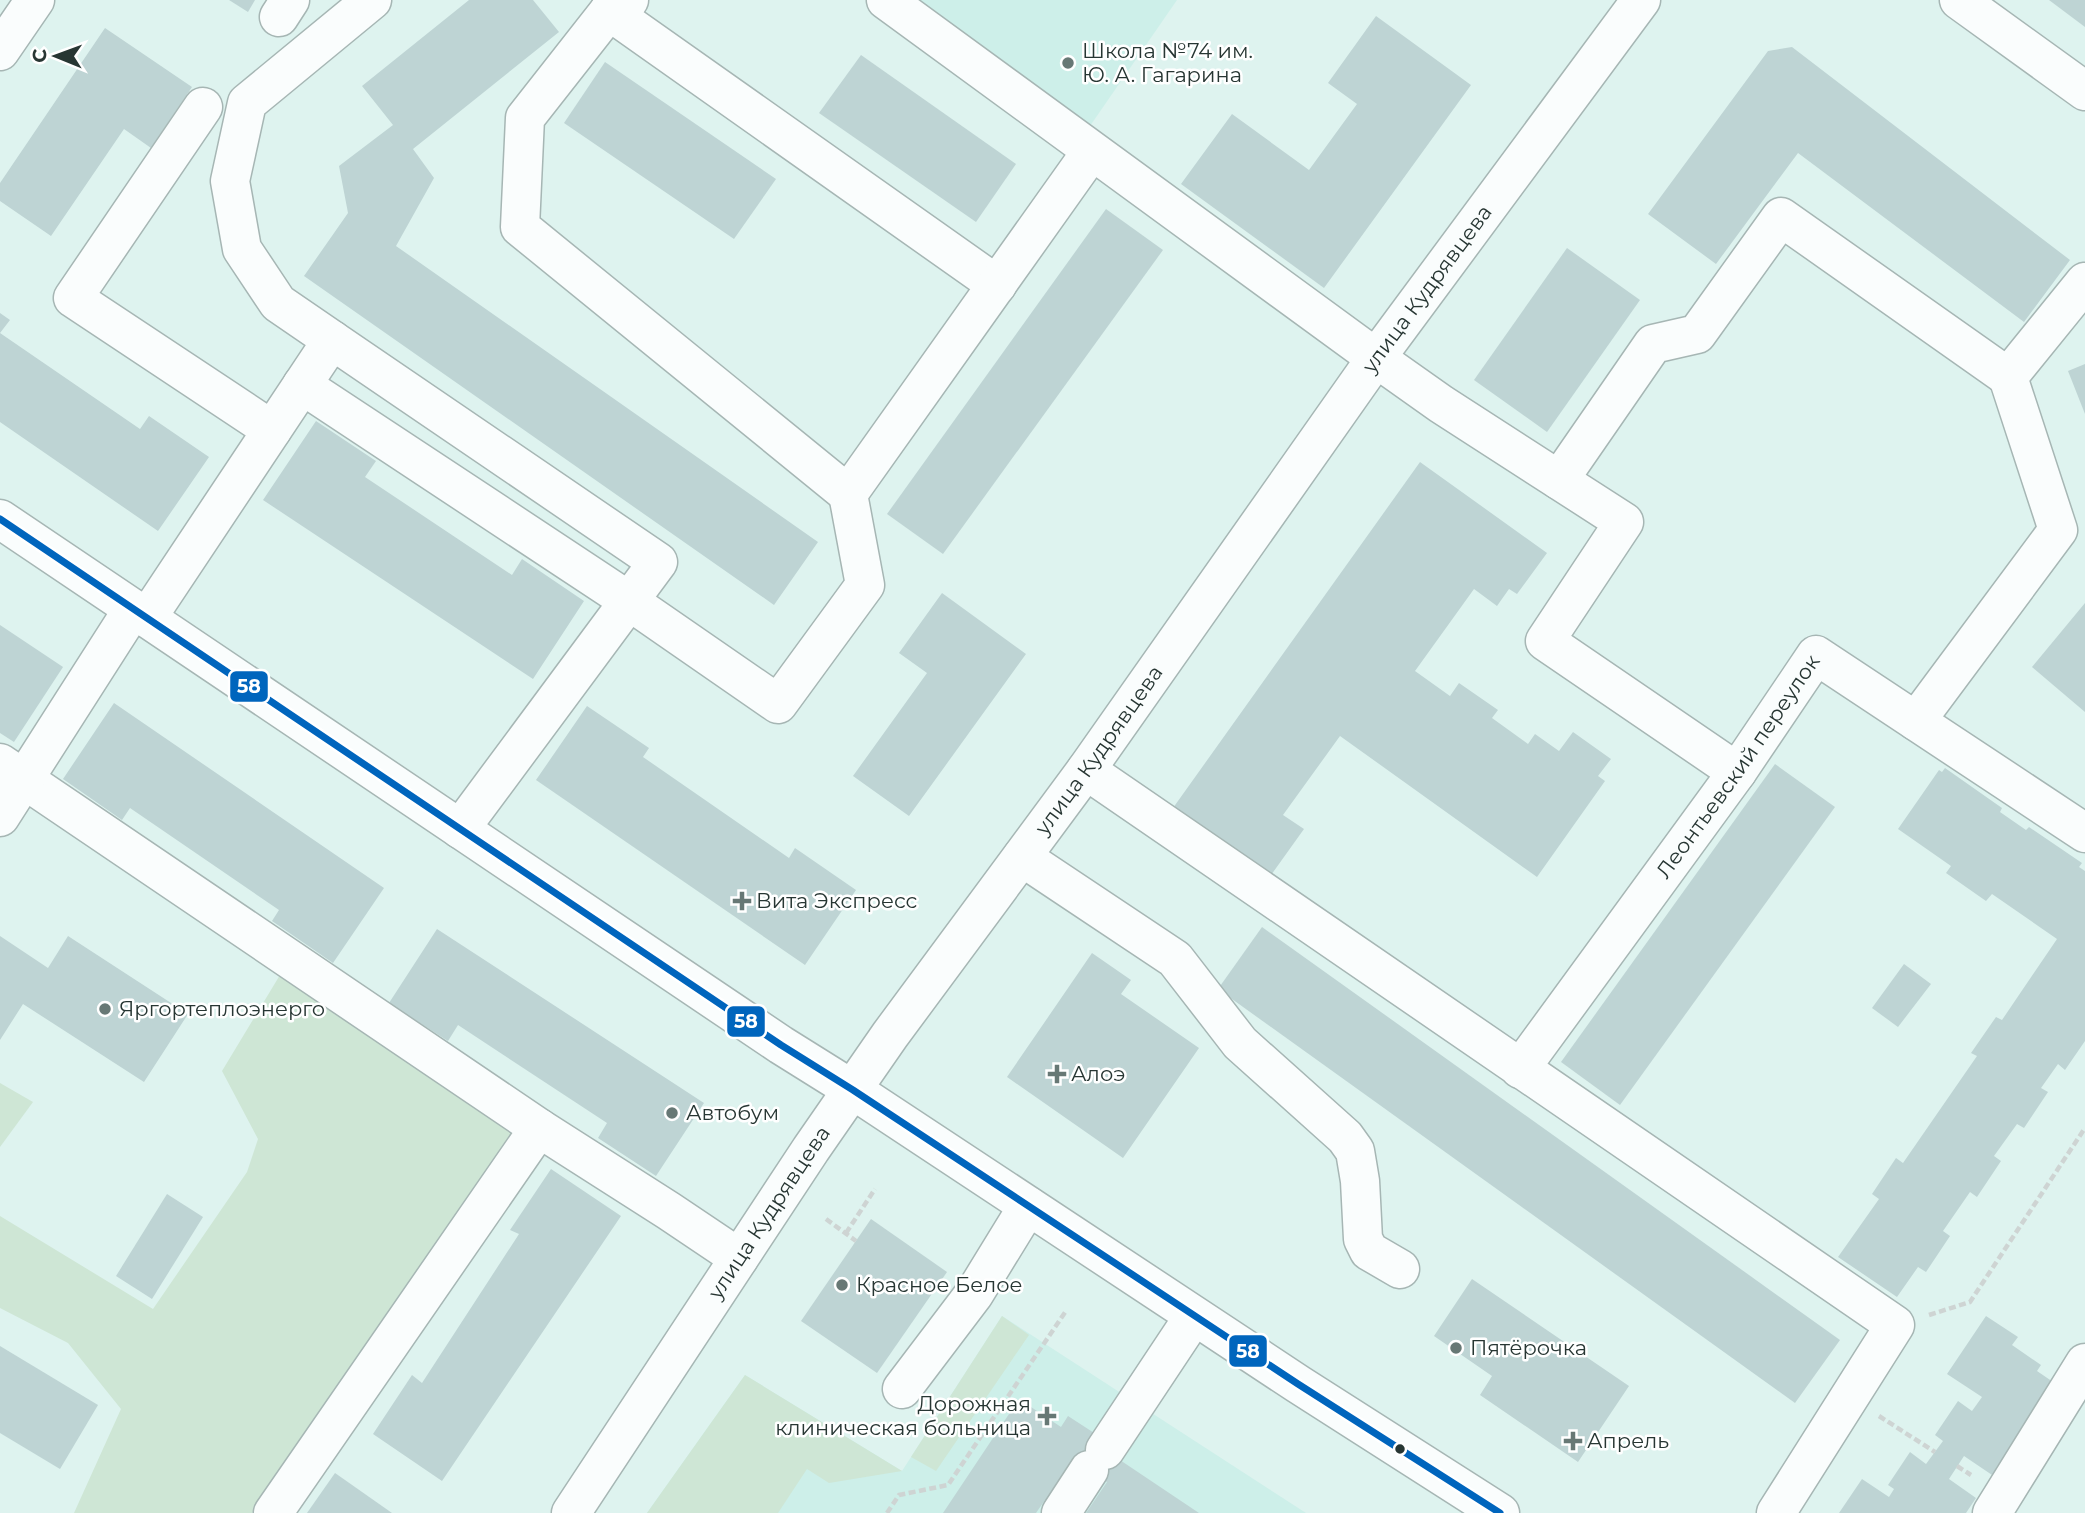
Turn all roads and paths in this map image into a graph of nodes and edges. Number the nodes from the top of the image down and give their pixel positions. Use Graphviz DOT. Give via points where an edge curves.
graph roads {
  1 [pos="35,0"];
  2 [pos="373,0"];
  3 [pos="886,0"];
  4 [pos="1642,0"];
  5 [pos="1958,0"];
  6 [pos="619,5"];
  7 [pos="0,51"];
  8 [pos="2085,91"];
  9 [pos="203,107"];
  10 [pos="1091,152"];
  11 [pos="2085,282"];
  12 [pos="997,285"];
  13 [pos="332,340"];
  14 [pos="1376,358"];
  15 [pos="2008,377"];
  16 [pos="302,385"];
  17 [pos="272,430"];
  18 [pos="1559,480"];
  19 [pos="848,494"];
  20 [pos="0,519"];
  21 [pos="629,601"];
  22 [pos="140,613"];
  23 [pos="1916,721"];
  24 [pos="1086,770"];
  25 [pos="12,772"];
  26 [pos="1737,772"];
  27 [pos="0,817"];
  28 [pos="460,829"];
  29 [pos="2085,833"];
  30 [pos="1022,857"];
  31 [pos="1520,1069"];
  32 [pos="853,1090"];
  33 [pos="539,1128"];
  34 [pos="2085,1128"];
  35 [pos="875,1189"];
  36 [pos="1028,1206"];
  37 [pos="826,1219"];
  38 [pos="845,1233"];
  39 [pos="856,1241"];
  40 [pos="738,1258"];
  41 [pos="1399,1269"];
  42 [pos="1066,1311"];
  43 [pos="1194,1315"];
  44 [pos="1895,1325"];
  45 [pos="2085,1363"];
  46 [pos="902,1388"];
  47 [pos="1849,1396"];
  48 [pos="1935,1452"];
  49 [pos="273,1513"];
  50 [pos="570,1513"];
  51 [pos="887,1513"];
  52 [pos="1061,1513"];
  53 [pos="1500,1513"];
  54 [pos="1776,1513"];
  55 [pos="1992,1513"];
  1 -- 7 [label="street"];
  2 -- 13 [label="street" via="247,103 230,181 242,249 278,303"];
  3 -- 10 [label="street"];
  4 -- 14 [label="street, улица Кудрявцева"];
  5 -- 8 [label="street"];
  6 -- 12 [label="street"];
  6 -- 19 [label="street" via="525,118 520,227"];
  9 -- 17 [label="street" via="73,298"];
  10 -- 12 [label="street"];
  10 -- 14 [label="street"];
  11 -- 15 [label="street"];
  12 -- 19 [label="street"];
  13 -- 16 [label="street"];
  13 -- 21 [label="street" via="657,562"];
  14 -- 18 [label="street"];
  14 -- 24 [label="street, улица Кудрявцева"];
  15 -- 18 [label="street" via="1781,218 1696,334 1653,344"];
  15 -- 23 [label="street" via="2058,530"];
  16 -- 17 [label="street"];
  16 -- 21 [label="street"];
  17 -- 22 [label="street"];
  18 -- 26 [label="street" via="1624,522 1545,641"];
  19 -- 21 [label="street" via="865,584 778,704"];
  20 -- 22 [label="street"];
  21 -- 28 [label="street"];
  22 -- 25 [label="street"];
  22 -- 28 [label="street"];
  23 -- 26 [label="street, Леонтьевский переулок" via="1816,655"];
  23 -- 29 [label="street, Леонтьевский переулок"];
  24 -- 30 [label="street, улица Кудрявцева"];
  24 -- 31 [label="street"];
  25 -- 27 [label="street"];
  25 -- 33 [label="street"];
  26 -- 31 [label="street, Леонтьевский переулок"];
  28 -- 32 [label="street"];
  30 -- 32 [label="street, улица Кудрявцева"];
  30 -- 41 [label="street" via="1175,959 1240,1043 1345,1137 1355,1150 1363,1240 1369,1251"];
  31 -- 44 [label="street"];
  32 -- 36 [label="street"];
  32 -- 40 [label="street, улица Кудрявцева"];
  33 -- 40 [label="street"];
  33 -- 49 [label="street"];
  34 -- 44 [label="path" via="1970,1302"];
  35 -- 38 [label="path"];
  36 -- 43 [label="street"];
  36 -- 46 [label="street" via="974,1294"];
  37 -- 38 [label="path"];
  38 -- 39 [label="path"];
  40 -- 50 [label="street, улица Кудрявцева"];
  42 -- 51 [label="path" via="948,1485 899,1495"];
  43 -- 52 [label="street"];
  43 -- 53 [label="street"];
  44 -- 47 [label="street"];
  45 -- 55 [label="street"];
  47 -- 48 [label="path"];
  47 -- 54 [label="street"];
}
